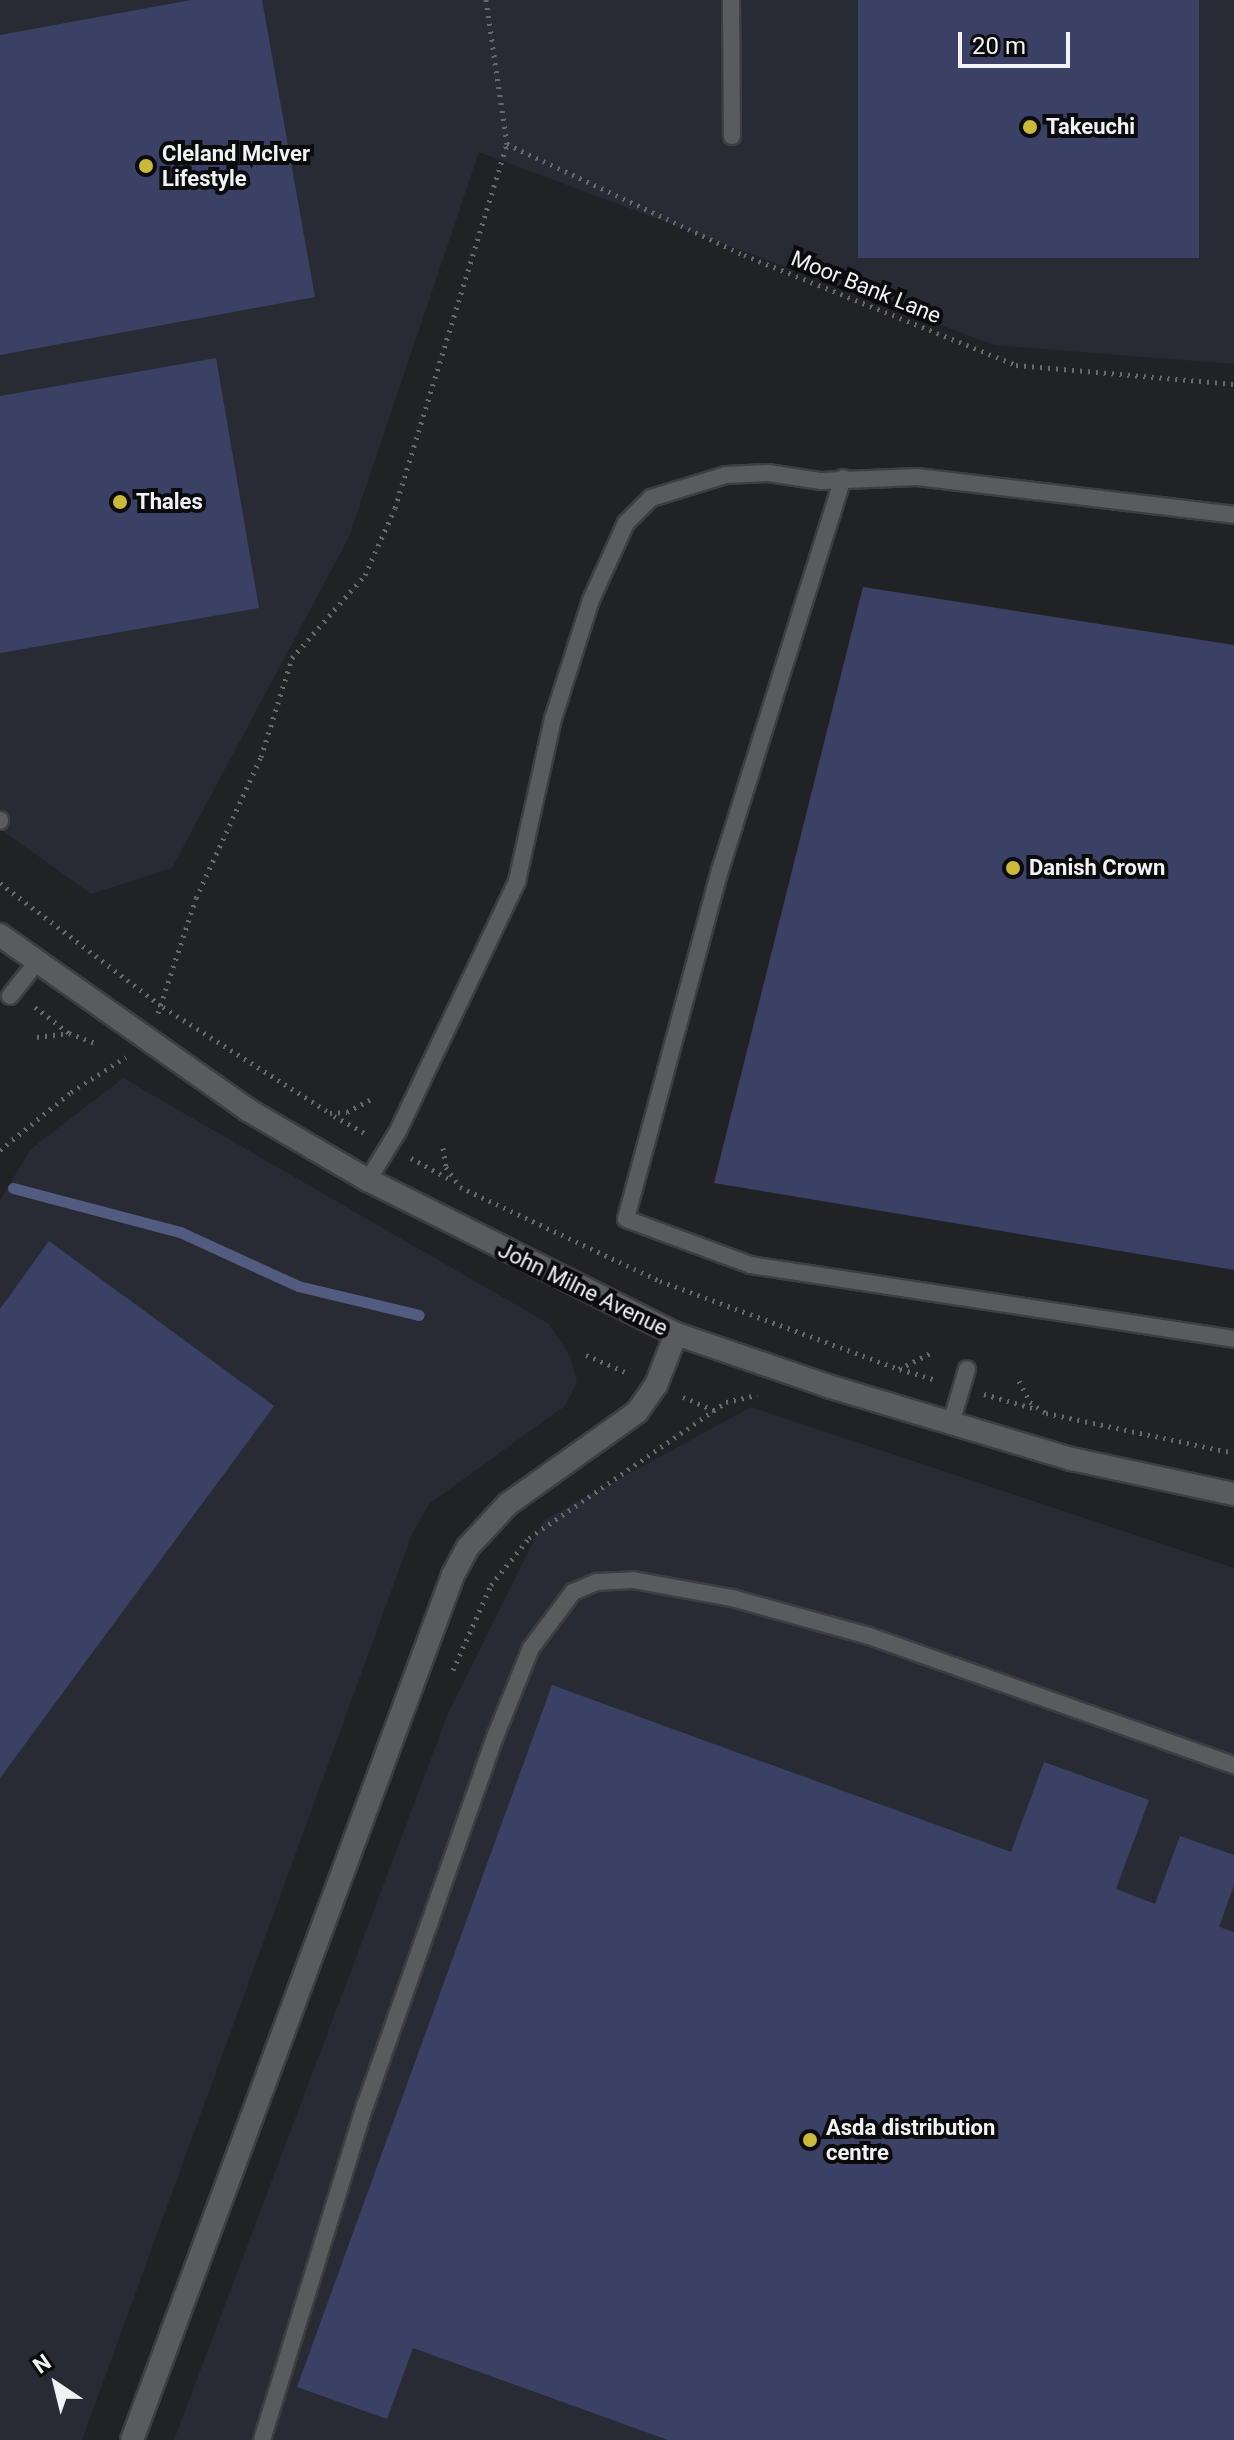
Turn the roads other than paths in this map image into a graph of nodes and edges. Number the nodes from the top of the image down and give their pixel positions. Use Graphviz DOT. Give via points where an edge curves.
graph roads {
  1 [pos="731,0"];
  2 [pos="732,136"];
  3 [pos="843,478"];
  4 [pos="1234,515"];
  5 [pos="0,935"];
  6 [pos="36,963"];
  7 [pos="12,993"];
  8 [pos="368,1180"];
  9 [pos="676,1334"];
  10 [pos="1234,1339"];
  11 [pos="967,1369"];
  12 [pos="951,1423"];
  13 [pos="1234,1494"];
  14 [pos="1234,1765"];
  15 [pos="132,2440"];
  16 [pos="262,2440"];
  1 -- 2 [label="lane"];
  3 -- 4 [label="lane" via="917,477"];
  3 -- 8 [label="lane" via="726,475 651,498 626,523 606,559 553,719 517,881 398,1131"];
  3 -- 10 [label="lane" via="720,870 626,1219 751,1265"];
  5 -- 6 [label="street, John Milne Avenue"];
  6 -- 7 [label="lane"];
  6 -- 8 [label="street, John Milne Avenue" via="192,1075"];
  8 -- 9 [label="street, John Milne Avenue"];
  9 -- 12 [label="street, John Milne Avenue"];
  9 -- 15 [label="street" via="656,1385 637,1412 508,1504 468,1547 453,1575"];
  11 -- 12 [label="lane"];
  12 -- 13 [label="street, John Milne Avenue" via="1072,1459"];
  14 -- 16 [label="lane" via="869,1636 732,1598 633,1580 597,1582 573,1592 531,1648 495,1737 365,2106"];
}
